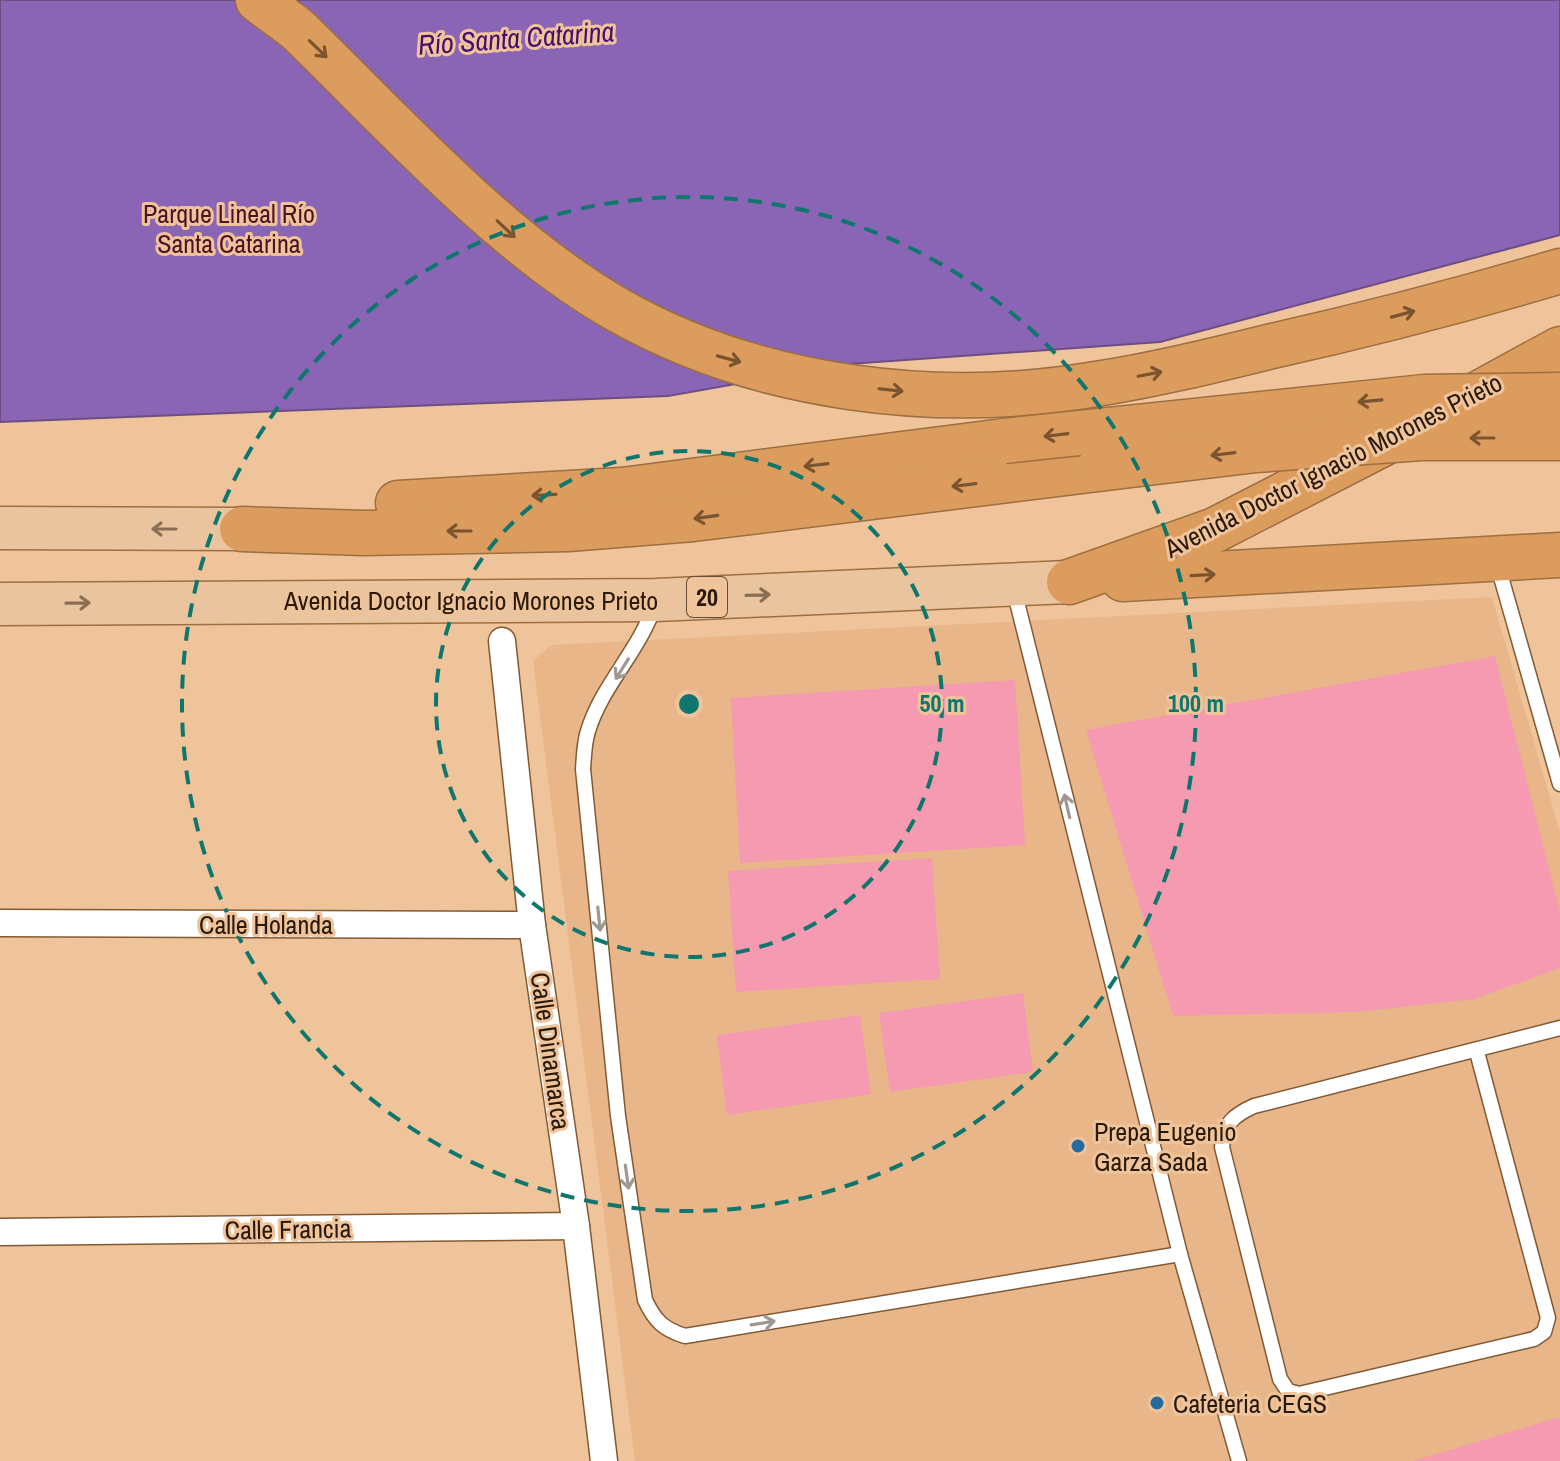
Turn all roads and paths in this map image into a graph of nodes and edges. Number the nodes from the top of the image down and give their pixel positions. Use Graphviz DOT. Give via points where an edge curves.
graph roads {
  1 [pos="258,0"];
  2 [pos="1560,271"];
  3 [pos="1560,349"];
  4 [pos="1560,395"];
  5 [pos="1560,438"];
  6 [pos="0,528"];
  7 [pos="242,529"];
  8 [pos="1560,555"];
  9 [pos="1496,559"];
  10 [pos="1069,582"];
  11 [pos="1013,586"];
  12 [pos="656,600"];
  13 [pos="0,604"];
  14 [pos="502,641"];
  15 [pos="1560,784"];
  16 [pos="0,923"];
  17 [pos="532,925"];
  18 [pos="1560,1028"];
  19 [pos="1477,1052"];
  20 [pos="576,1226"];
  21 [pos="0,1232"];
  22 [pos="1180,1254"];
  23 [pos="604,1461"];
  24 [pos="1239,1461"];
  1 -- 2 [label="highway, one-way" via="297,29 530,251 618,310 708,353 814,382 1000,394 1093,385 1350,328"];
  3 -- 10 [label="highway, Avenida Doctor Ignacio Morones Prieto / 20" via="1215,530"];
  4 -- 7 [label="highway, one-way, bridge" via="1424,397 1004,441 622,490 307,510"];
  5 -- 7 [label="highway, one-way, bridge" via="1406,439 1256,450 693,519 568,529"];
  7 -- 6 [label="main road, one-way"];
  8 -- 9 [label="highway"];
  10 -- 9 [label="highway, one-way"];
  9 -- 15 [label="lane"];
  10 -- 11 [label="main road, Avenida Doctor Ignacio Morones Prieto / 20"];
  12 -- 11 [label="main road, Avenida Doctor Ignacio Morones Prieto / 20, one-way"];
  22 -- 11 [label="lane, one-way"];
  13 -- 12 [label="main road, Avenida Doctor Ignacio Morones Prieto / 20, one-way"];
  12 -- 22 [label="lane, one-way" via="646,629 587,733 583,769 618,1116 645,1300 654,1319 685,1336"];
  14 -- 17 [label="street, Calle Dinamarca"];
  16 -- 17 [label="street, Calle Holanda"];
  17 -- 20 [label="street, Calle Dinamarca"];
  18 -- 19 [label="lane"];
  19 -- 19 [label="lane" via="1254,1106 1224,1127 1222,1147 1280,1379 1288,1391 1299,1394 1377,1378 1534,1339 1544,1332 1548,1318"];
  20 -- 21 [label="street, Calle Francia"];
  20 -- 23 [label="street, Calle Dinamarca"];
  22 -- 24 [label="lane"];
}
